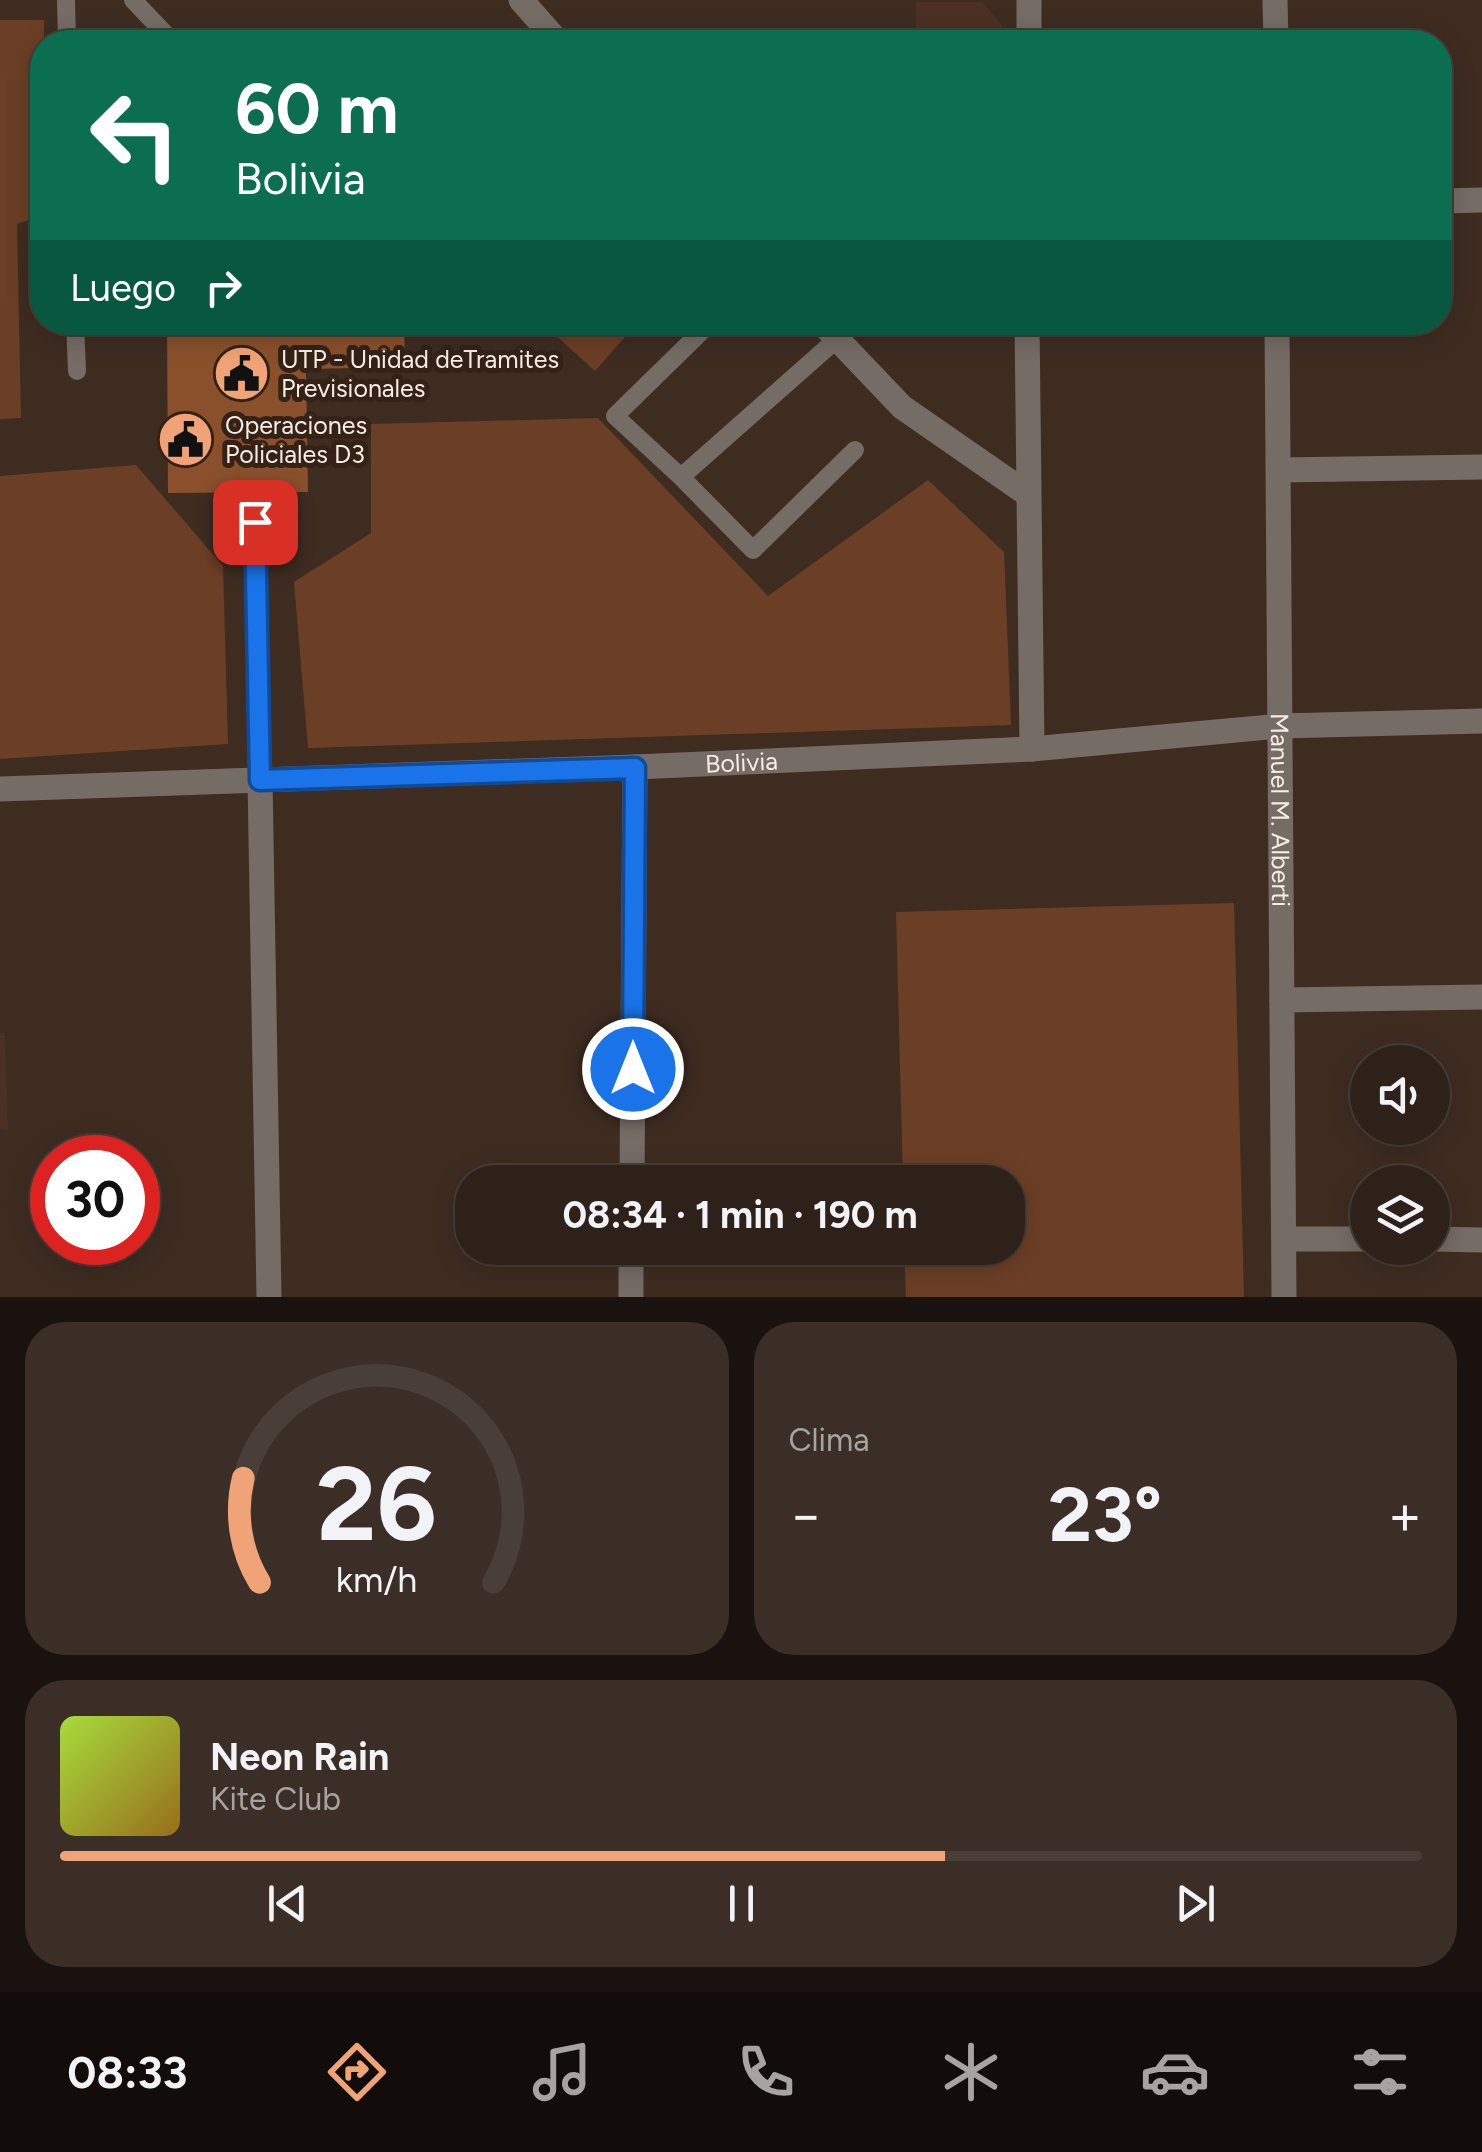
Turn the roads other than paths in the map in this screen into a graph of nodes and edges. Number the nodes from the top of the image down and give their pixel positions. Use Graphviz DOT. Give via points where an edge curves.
graph roads {
  1 [pos="66,0"];
  2 [pos="132,0"];
  3 [pos="521,0"];
  4 [pos="1029,0"];
  5 [pos="1275,0"];
  6 [pos="67,30"];
  7 [pos="161,30"];
  8 [pos="547,30"];
  9 [pos="1029,30"];
  10 [pos="1276,30"];
  11 [pos="1482,200"];
  12 [pos="1452,201"];
  13 [pos="76,335"];
  14 [pos="698,335"];
  15 [pos="825,335"];
  16 [pos="833,335"];
  17 [pos="1027,335"];
  18 [pos="1278,335"];
  19 [pos="77,371"];
  20 [pos="856,450"];
  21 [pos="1482,466"];
  22 [pos="1278,470"];
  23 [pos="681,477"];
  24 [pos="1026,493"];
  25 [pos="255,522"];
  26 [pos="1482,721"];
  27 [pos="1280,726"];
  28 [pos="1032,749"];
  29 [pos="635,768"];
  30 [pos="260,780"];
  31 [pos="0,789"];
  32 [pos="1482,997"];
  33 [pos="1282,1000"];
  34 [pos="632,1165"];
  35 [pos="1284,1238"];
  36 [pos="1350,1239"];
  37 [pos="1450,1240"];
  38 [pos="1482,1240"];
  39 [pos="632,1265"];
  40 [pos="269,1297"];
  41 [pos="631,1297"];
  42 [pos="1284,1297"];
  1 -- 6 [label="lane"];
  2 -- 7 [label="lane"];
  3 -- 8 [label="street"];
  4 -- 9 [label="street"];
  5 -- 10 [label="street"];
  11 -- 12 [label="street"];
  13 -- 19 [label="lane"];
  14 -- 23 [label="lane" via="615,416"];
  15 -- 23 [label="lane"];
  16 -- 24 [label="street" via="902,407"];
  17 -- 24 [label="street"];
  18 -- 22 [label="street, Manuel M. Alberti"];
  20 -- 23 [label="lane" via="753,550"];
  21 -- 22 [label="street"];
  22 -- 27 [label="street, Manuel M. Alberti"];
  24 -- 28 [label="street"];
  25 -- 30 [label="lane"];
  26 -- 27 [label="street, Bolivia"];
  27 -- 28 [label="street, Bolivia"];
  27 -- 33 [label="street, Manuel M. Alberti"];
  28 -- 29 [label="street, Bolivia"];
  29 -- 30 [label="street, Bolivia"];
  29 -- 34 [label="street"];
  30 -- 31 [label="street, Bolivia"];
  30 -- 40 [label="street"];
  32 -- 33 [label="street"];
  33 -- 35 [label="street, Manuel M. Alberti"];
  35 -- 36 [label="street"];
  35 -- 42 [label="street, Manuel M. Alberti"];
  37 -- 38 [label="street"];
  39 -- 41 [label="street"];
}
